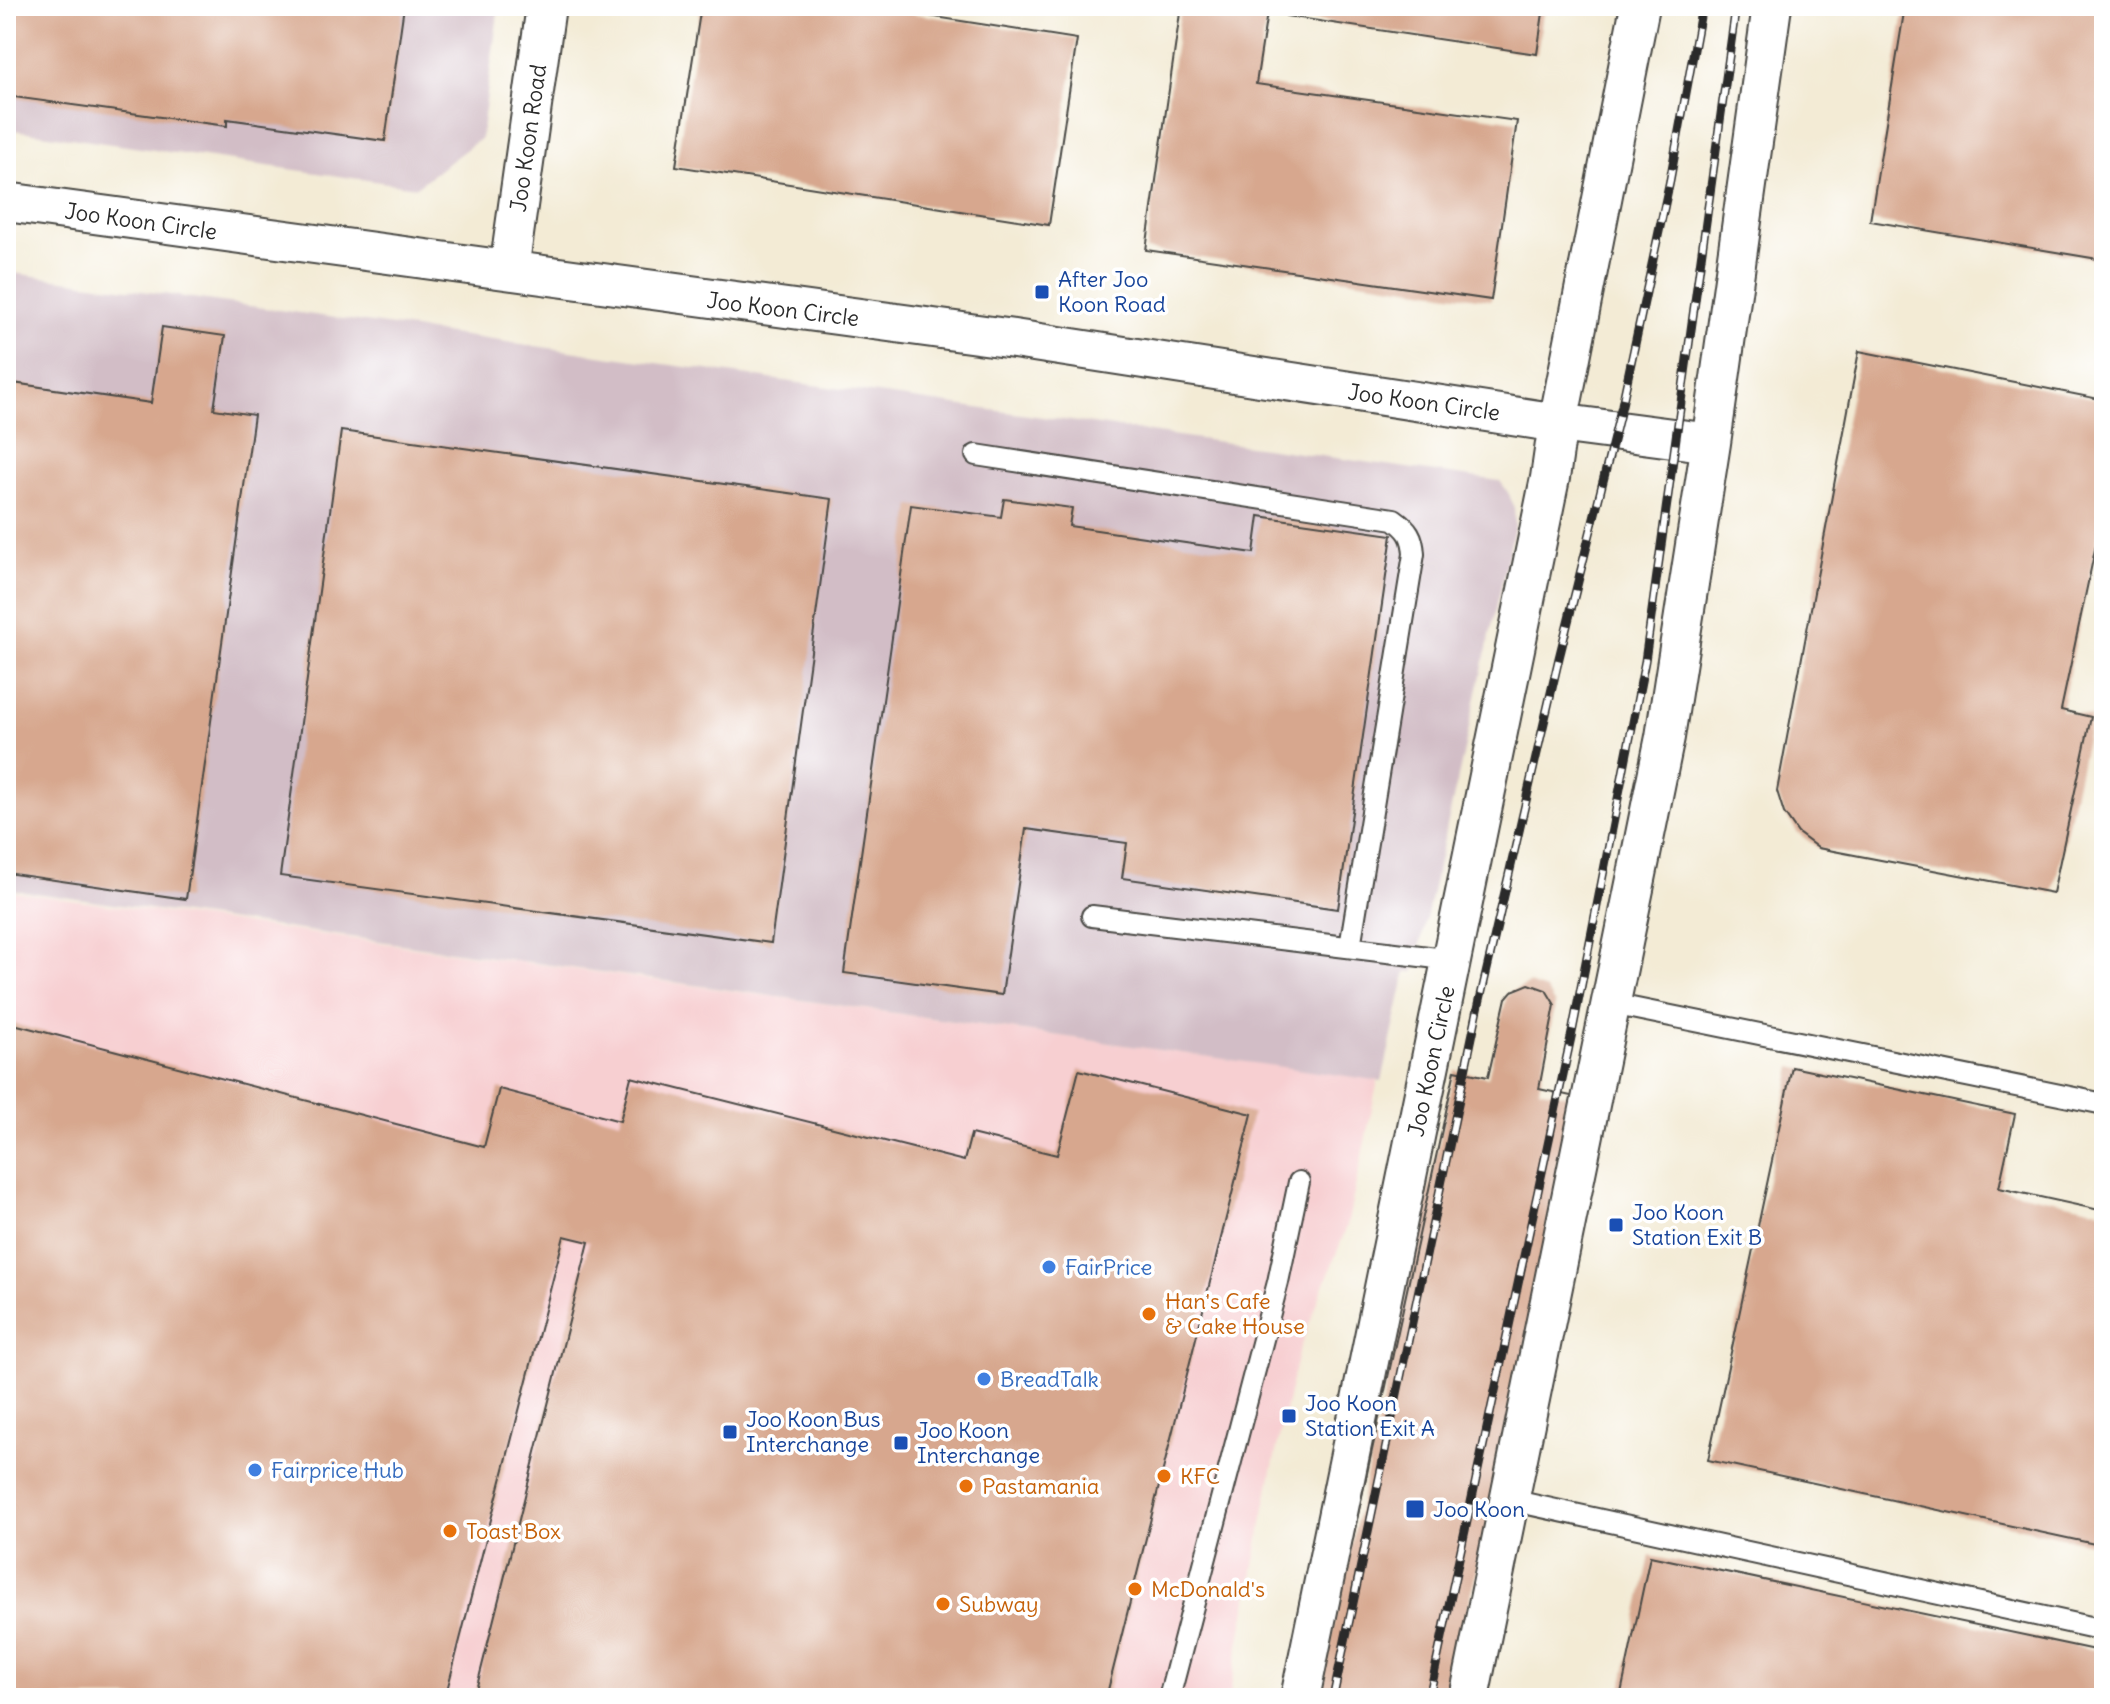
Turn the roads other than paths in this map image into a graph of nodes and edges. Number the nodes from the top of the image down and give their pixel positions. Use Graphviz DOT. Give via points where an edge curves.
graph roads {
  1 [pos="546,6"];
  2 [pos="1640,6"];
  3 [pos="1772,6"];
  4 [pos="6,202"];
  5 [pos="509,270"];
  6 [pos="1558,423"];
  7 [pos="1711,443"];
  8 [pos="976,455"];
  9 [pos="1092,916"];
  10 [pos="1350,947"];
  11 [pos="1453,960"];
  12 [pos="1612,1004"];
  13 [pos="2104,1104"];
  14 [pos="1299,1182"];
  15 [pos="1510,1500"];
  16 [pos="2104,1630"];
  17 [pos="1169,1698"];
  18 [pos="1300,1698"];
  19 [pos="1469,1698"];
  1 -- 5 [label="street, Joo Koon Road"];
  2 -- 6 [label="street, Joo Koon Circle"];
  3 -- 7 [label="street"];
  4 -- 5 [label="street, Joo Koon Circle"];
  5 -- 6 [label="street, Joo Koon Circle" via="1014,339"];
  6 -- 7 [label="street, Joo Koon Circle"];
  6 -- 11 [label="street, Joo Koon Circle"];
  7 -- 12 [label="street" via="1665,737"];
  8 -- 10 [label="lane" via="1394,519 1407,529 1414,554"];
  9 -- 10 [label="lane"];
  10 -- 11 [label="lane"];
  11 -- 18 [label="street, Joo Koon Circle"];
  12 -- 13 [label="lane"];
  12 -- 15 [label="street"];
  14 -- 17 [label="lane" via="1278,1282"];
  15 -- 16 [label="lane"];
  15 -- 19 [label="street"];
}
